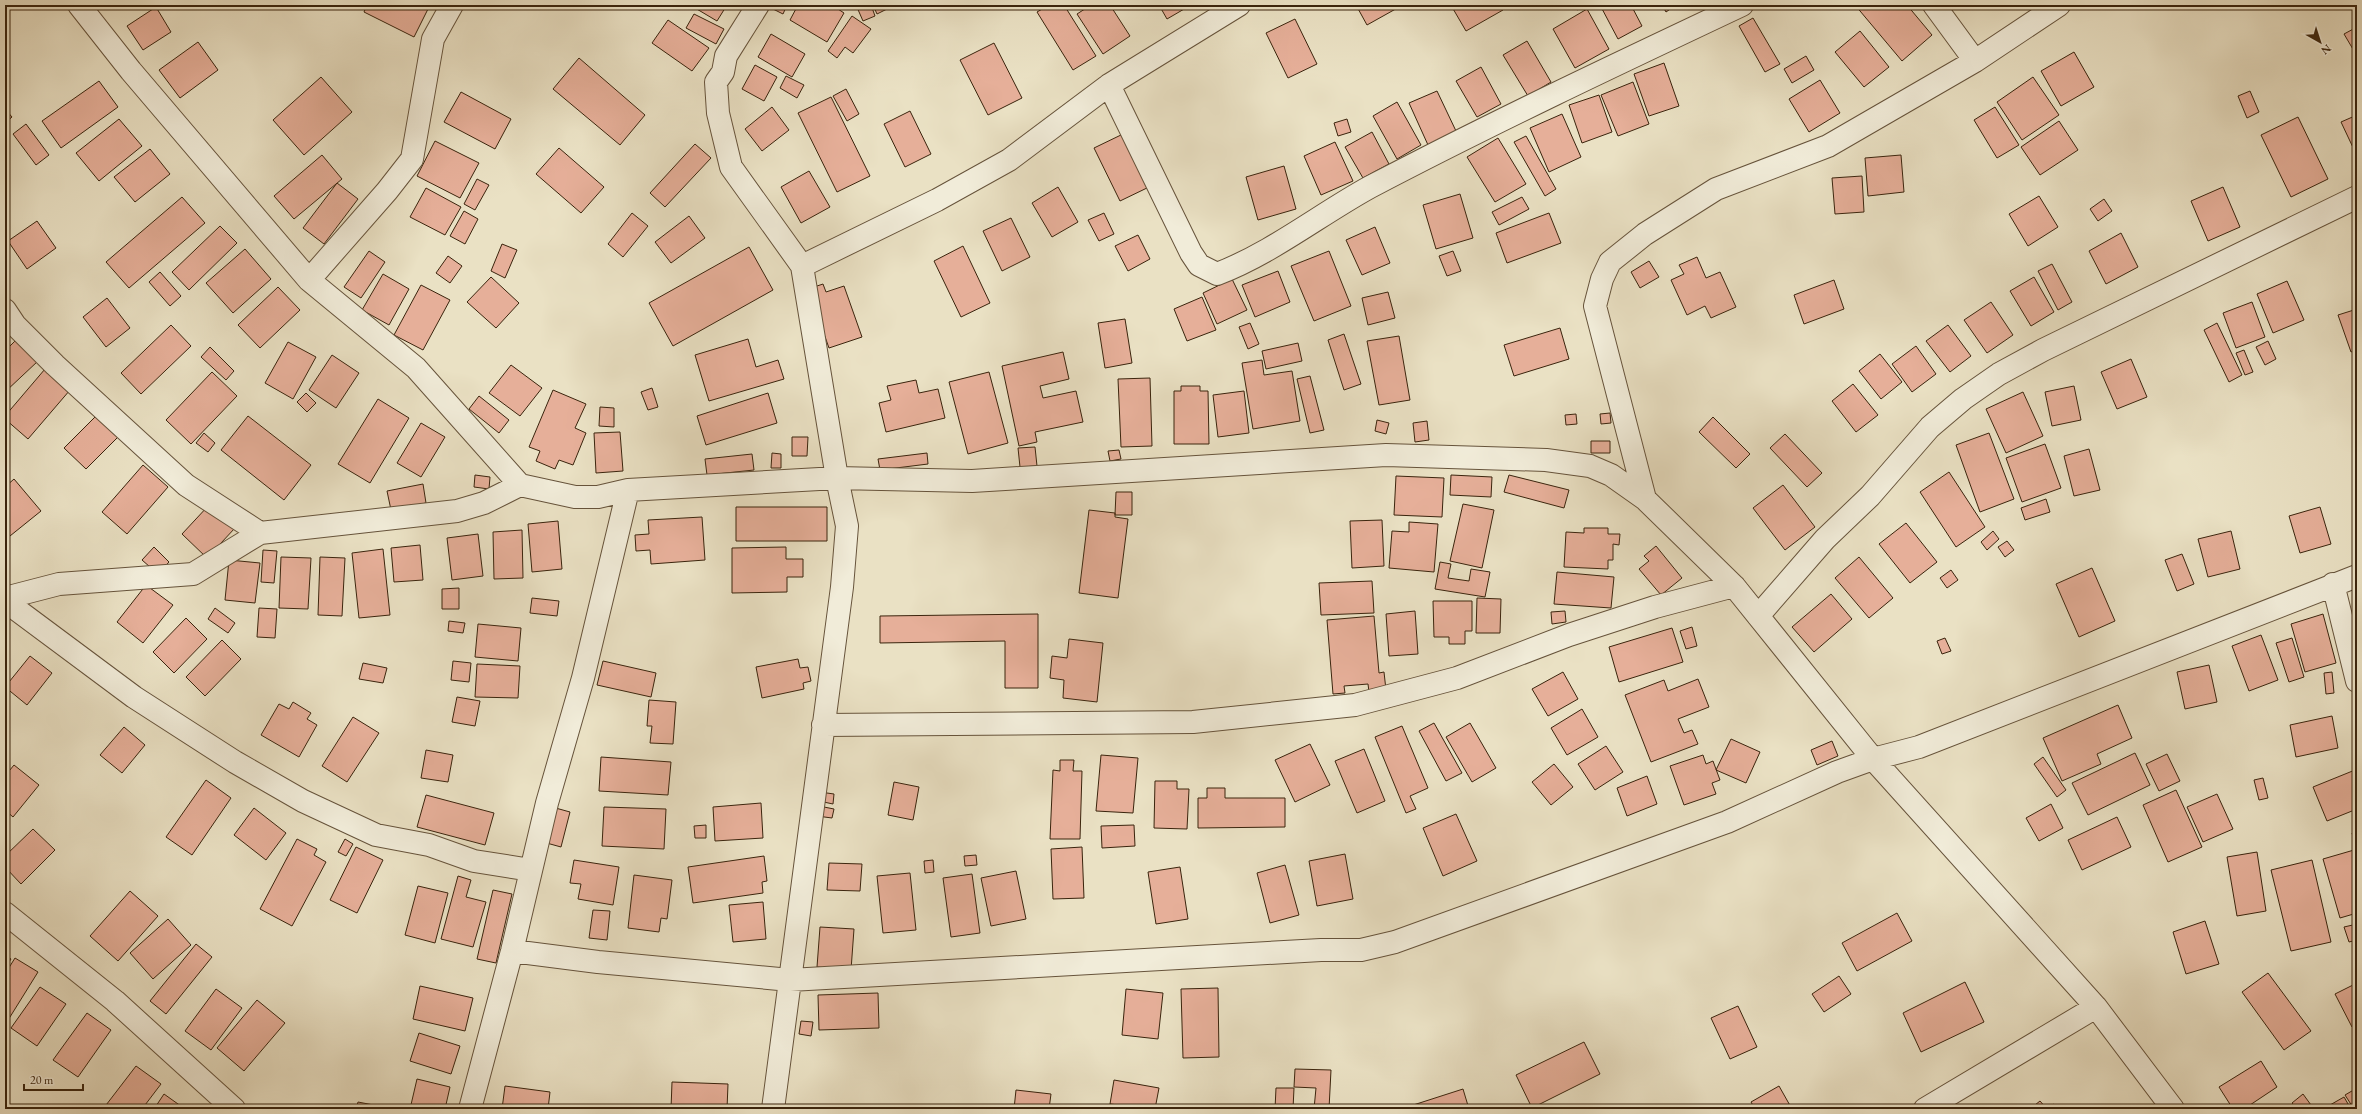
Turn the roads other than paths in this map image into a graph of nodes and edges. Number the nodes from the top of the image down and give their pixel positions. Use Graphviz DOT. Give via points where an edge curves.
graph roads {
  1 [pos="79,5"];
  2 [pos="452,5"];
  3 [pos="758,5"];
  4 [pos="1239,5"];
  5 [pos="1742,5"];
  6 [pos="1934,5"];
  7 [pos="2059,5"];
  8 [pos="1975,61"];
  9 [pos="1108,85"];
  10 [pos="2357,197"];
  11 [pos="802,266"];
  12 [pos="309,280"];
  13 [pos="5,310"];
  14 [pos="837,478"];
  15 [pos="520,486"];
  16 [pos="628,490"];
  17 [pos="1645,499"];
  18 [pos="260,533"];
  19 [pos="2357,576"];
  20 [pos="2333,584"];
  21 [pos="1734,586"];
  22 [pos="5,598"];
  23 [pos="5,602"];
  24 [pos="1758,616"];
  25 [pos="2357,680"];
  26 [pos="823,725"];
  27 [pos="1873,758"];
  28 [pos="531,870"];
  29 [pos="5,913"];
  30 [pos="512,951"];
  31 [pos="790,980"];
  32 [pos="2096,1007"];
  33 [pos="234,1109"];
  34 [pos="470,1109"];
  35 [pos="773,1109"];
  36 [pos="1925,1109"];
  37 [pos="2173,1109"];
  1 -- 12 [label="street" via="131,71"];
  2 -- 12 [label="street" via="433,39 412,159"];
  3 -- 11 [label="street" via="726,56 723,72 716,82 718,114 731,167"];
  4 -- 9 [label="street"];
  5 -- 9 [label="street" via="1368,188 1299,231 1218,274 1199,265 1191,253"];
  6 -- 8 [label="street"];
  7 -- 8 [label="street"];
  8 -- 17 [label="street" via="1828,146 1716,189 1644,234 1610,262 1602,279 1595,306"];
  9 -- 11 [label="street" via="1009,160 937,200"];
  10 -- 24 [label="street" via="2043,350 1999,374 1963,399 1930,427 1870,496 1825,539"];
  11 -- 14 [label="street"];
  12 -- 15 [label="street" via="416,368"];
  13 -- 18 [label="street" via="55,365 186,485"];
  14 -- 16 [label="street"];
  14 -- 17 [label="street" via="972,481 1386,455 1498,457 1590,466 1611,475"];
  14 -- 26 [label="street" via="847,526"];
  15 -- 16 [label="street" via="575,497 598,497"];
  15 -- 18 [label="street" via="484,503 457,511"];
  16 -- 28 [label="street" via="583,678"];
  17 -- 21 [label="street"];
  18 -- 22 [label="street" via="194,574 59,584"];
  19 -- 20 [label="street"];
  20 -- 25 [label="street"];
  20 -- 27 [label="street" via="1919,747"];
  21 -- 24 [label="street"];
  21 -- 26 [label="street" via="1655,607 1569,635 1457,678 1355,705 1193,722"];
  23 -- 28 [label="street" via="134,697 303,802 376,835 429,845 474,861"];
  24 -- 27 [label="street"];
  26 -- 31 [label="street"];
  27 -- 31 [label="street" via="1727,822 1395,942 1361,950 1321,950"];
  27 -- 32 [label="street"];
  28 -- 30 [label="street"];
  29 -- 33 [label="street" via="115,1001"];
  30 -- 31 [label="street" via="598,962"];
  30 -- 34 [label="street"];
  31 -- 35 [label="street"];
  32 -- 36 [label="street"];
  32 -- 37 [label="street"];
}
